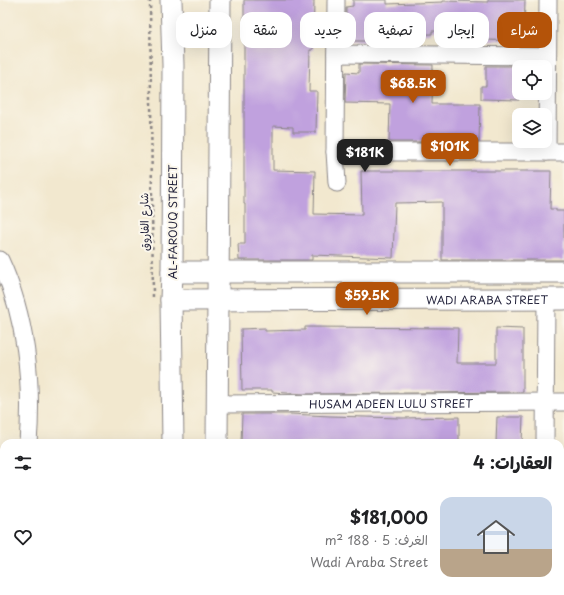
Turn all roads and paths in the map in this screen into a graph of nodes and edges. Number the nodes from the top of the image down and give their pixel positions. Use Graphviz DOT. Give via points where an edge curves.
graph roads {
  1 [pos="150,0"];
  2 [pos="171,0"];
  3 [pos="220,0"];
  4 [pos="336,0"];
  5 [pos="548,0"];
  6 [pos="336,54"];
  7 [pos="548,56"];
  8 [pos="335,152"];
  9 [pos="546,152"];
  10 [pos="564,152"];
  11 [pos="337,183"];
  12 [pos="0,260"];
  13 [pos="172,272"];
  14 [pos="218,272"];
  15 [pos="564,272"];
  16 [pos="555,299"];
  17 [pos="218,300"];
  18 [pos="162,301"];
  19 [pos="546,402"];
  20 [pos="564,402"];
  21 [pos="217,404"];
  22 [pos="28,439"];
  23 [pos="173,439"];
  24 [pos="217,439"];
  25 [pos="545,439"];
  1 -- 18 [label="path, شارع الفاروق"];
  2 -- 13 [label="main road, AL-FAROUQ STREET"];
  3 -- 14 [label="main road"];
  4 -- 6 [label="street"];
  5 -- 7 [label="street"];
  6 -- 7 [label="street"];
  6 -- 8 [label="street"];
  7 -- 9 [label="street"];
  8 -- 9 [label="street"];
  8 -- 11 [label="street"];
  9 -- 10 [label="street"];
  12 -- 22 [label="street" via="13,291 23,333 29,401"];
  13 -- 14 [label="main road"];
  13 -- 18 [label="main road, AL-FAROUQ STREET"];
  14 -- 15 [label="main road"];
  14 -- 17 [label="main road"];
  16 -- 17 [label="main road, WADI ARABA STREET"];
  16 -- 19 [label="street"];
  17 -- 18 [label="main road, WADI ARABA STREET"];
  17 -- 21 [label="main road"];
  18 -- 23 [label="main road, AL-FAROUQ STREET"];
  19 -- 20 [label="street, HUSAM ADEEN LULU STREET"];
  19 -- 21 [label="street, HUSAM ADEEN LULU STREET"];
  19 -- 25 [label="street"];
  21 -- 24 [label="main road"];
}
